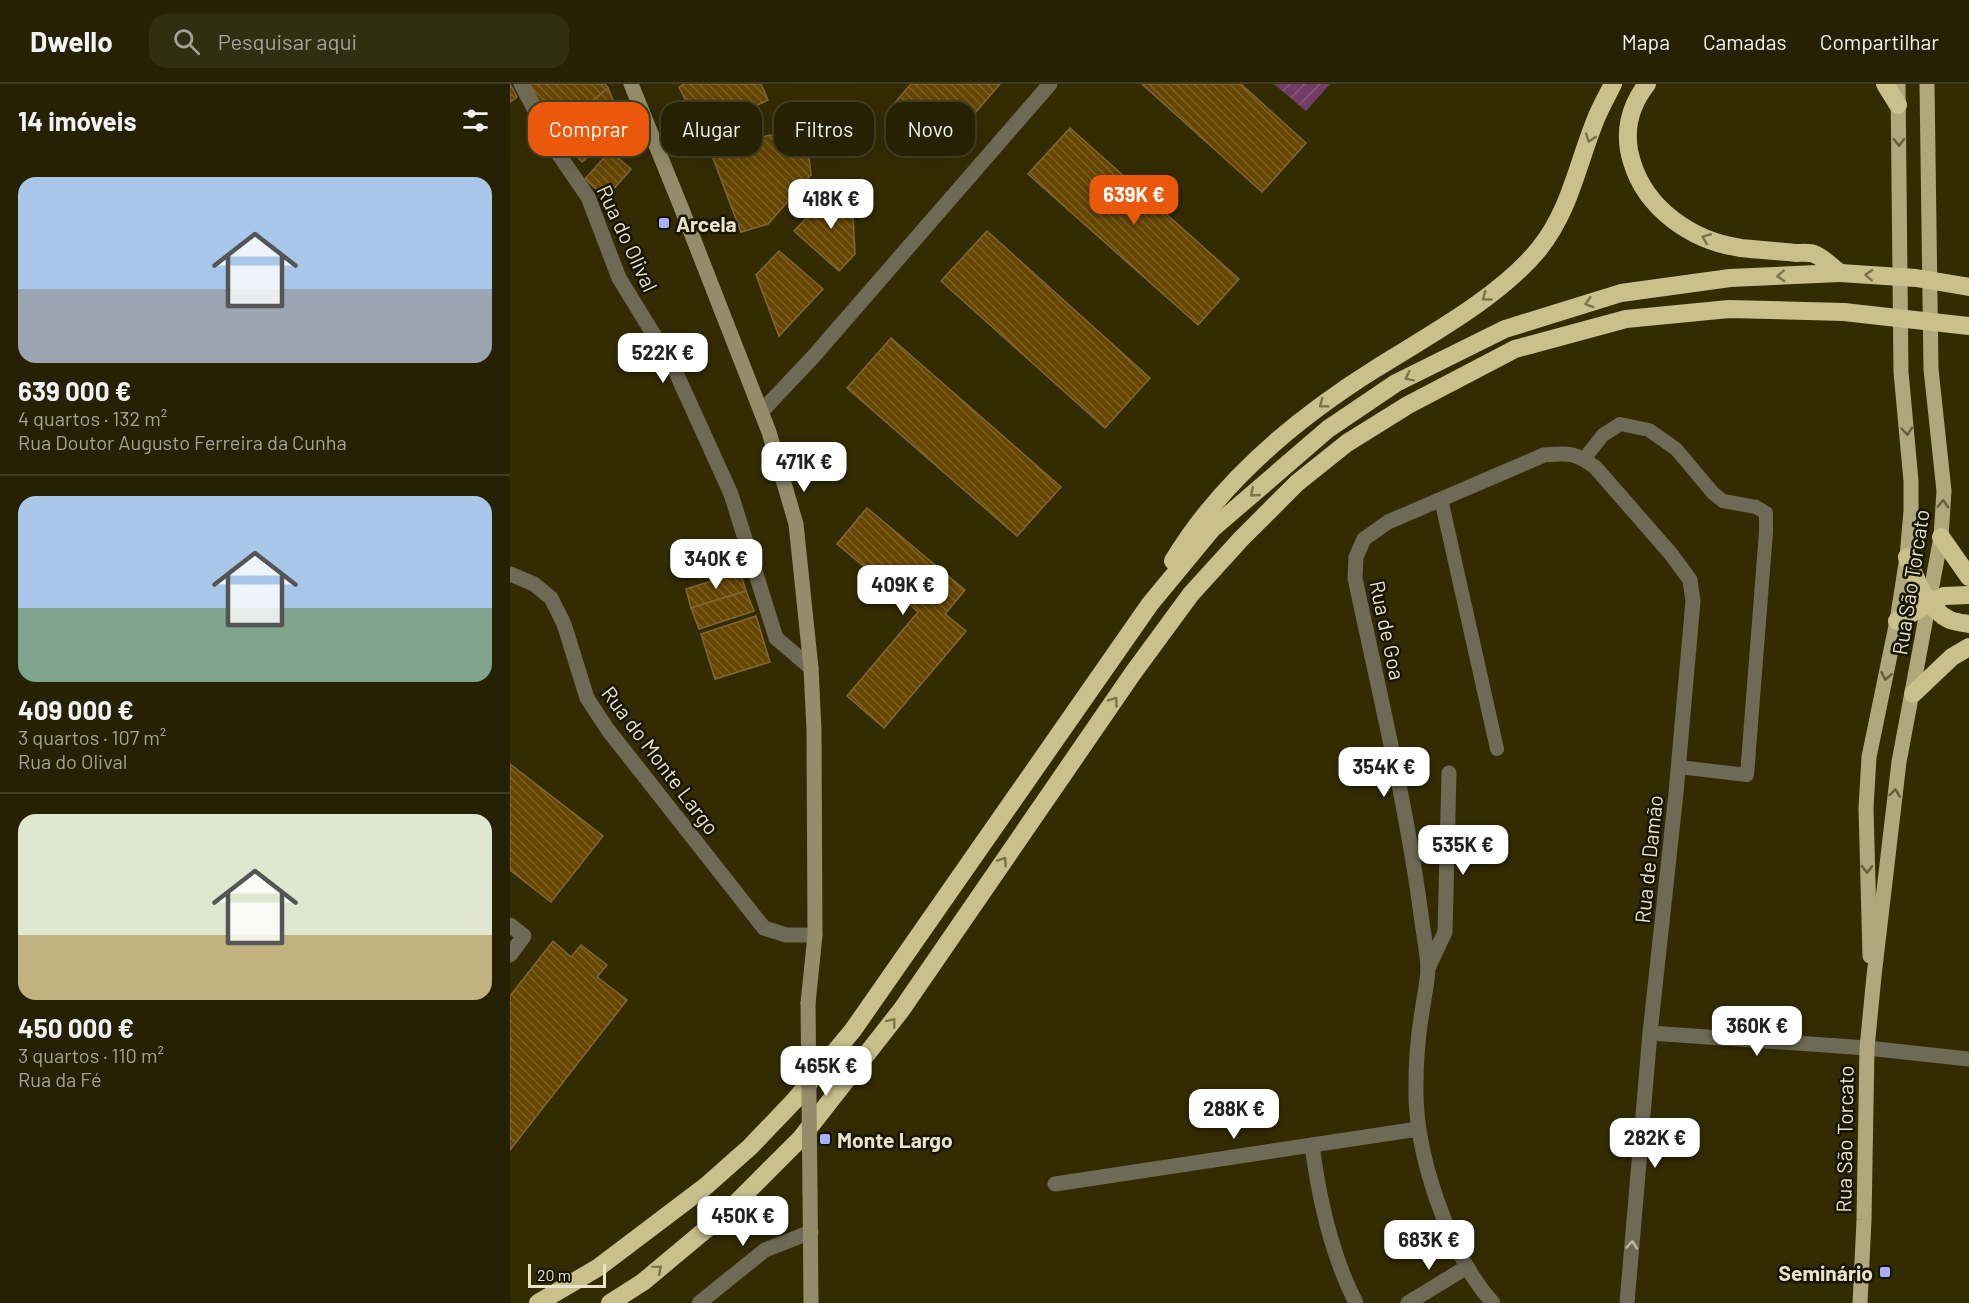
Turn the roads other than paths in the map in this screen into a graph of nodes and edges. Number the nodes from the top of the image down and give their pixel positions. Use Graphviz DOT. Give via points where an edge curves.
graph roads {
  1 [pos="521,84"];
  2 [pos="631,84"];
  3 [pos="1050,84"];
  4 [pos="1613,84"];
  5 [pos="1647,84"];
  6 [pos="1885,84"];
  7 [pos="1898,84"];
  8 [pos="1927,84"];
  9 [pos="1898,105"];
  10 [pos="1840,273"];
  11 [pos="1969,287"];
  12 [pos="1969,326"];
  13 [pos="761,412"];
  14 [pos="1584,459"];
  15 [pos="1441,499"];
  16 [pos="1941,537"];
  17 [pos="1907,556"];
  18 [pos="510,574"];
  19 [pos="1969,577"];
  20 [pos="1969,595"];
  21 [pos="1930,603"];
  22 [pos="1150,604"];
  23 [pos="1897,621"];
  24 [pos="1969,624"];
  25 [pos="1969,647"];
  26 [pos="811,668"];
  27 [pos="1913,694"];
  28 [pos="1497,749"];
  29 [pos="1679,767"];
  30 [pos="1449,772"];
  31 [pos="510,925"];
  32 [pos="815,935"];
  33 [pos="510,955"];
  34 [pos="1428,968"];
  35 [pos="1874,976"];
  36 [pos="1650,1033"];
  37 [pos="1867,1048"];
  38 [pos="1969,1059"];
  39 [pos="1418,1129"];
  40 [pos="1312,1145"];
  41 [pos="1055,1184"];
  42 [pos="811,1232"];
  43 [pos="1467,1267"];
  44 [pos="538,1303"];
  45 [pos="610,1303"];
  46 [pos="699,1303"];
  47 [pos="811,1303"];
  48 [pos="1356,1303"];
  49 [pos="1408,1303"];
  50 [pos="1493,1303"];
  51 [pos="1628,1303"];
  52 [pos="1860,1303"];
  1 -- 26 [label="street, Rua do Olival" via="557,152 588,197 619,278 673,366 731,494 776,638"];
  2 -- 13 [label="street"];
  3 -- 13 [label="street"];
  4 -- 22 [label="highway, one-way" via="1561,217 1539,249 1471,308 1326,402 1240,476 1217,498 1183,545"];
  10 -- 5 [label="highway, one-way" via="1815,254 1739,248 1705,238 1657,206 1642,188 1627,136 1634,105"];
  6 -- 9 [label="highway"];
  7 -- 9 [label="main road, Rua São Torcato"];
  16 -- 8 [label="main road, Rua São Torcato, one-way" via="1944,491 1930,369"];
  9 -- 17 [label="main road, Rua São Torcato, one-way" via="1901,372 1911,481"];
  11 -- 10 [label="highway, one-way, bridge" via="1916,278"];
  10 -- 22 [label="highway, one-way" via="1730,279 1621,293 1505,329 1396,383 1328,429 1212,529"];
  45 -- 12 [label="highway, one-way, bridge" via="643,1282 728,1211 801,1138 902,1010 1106,711 1191,594 1298,483 1347,443 1408,405 1515,349 1626,319 1729,309 1844,312"];
  13 -- 26 [label="street" via="796,524"];
  14 -- 15 [label="street, Rua de Goa" via="1569,453 1544,455"];
  14 -- 29 [label="street, Rua de Damão" via="1595,467 1690,580 1693,601"];
  14 -- 29 [label="lane" via="1603,435 1620,424 1649,430 1676,449 1723,501 1756,507 1766,513 1747,775"];
  15 -- 28 [label="lane"];
  15 -- 34 [label="street, Rua de Goa" via="1388,522 1364,538 1356,557 1355,578 1417,881"];
  16 -- 19 [label="highway"];
  16 -- 21 [label="main road, Rua São Torcato"];
  17 -- 21 [label="highway"];
  17 -- 23 [label="main road, Rua São Torcato"];
  18 -- 32 [label="street, Rua do Monte Largo" via="534,584 551,598 592,706 764,928 786,935"];
  20 -- 21 [label="highway" via="1944,596"];
  21 -- 23 [label="highway"];
  21 -- 24 [label="highway" via="1949,620"];
  21 -- 27 [label="main road, Rua São Torcato"];
  22 -- 44 [label="highway" via="860,1022 794,1101 750,1147 697,1193 599,1267"];
  23 -- 35 [label="main road, Rua São Torcato, one-way" via="1869,757 1869,950"];
  25 -- 27 [label="highway" via="1952,657"];
  26 -- 32 [label="street"];
  35 -- 27 [label="main road, Rua São Torcato, one-way" via="1892,810"];
  29 -- 36 [label="street, Rua de Damão"];
  30 -- 34 [label="street, Rua de Goa" via="1445,932"];
  31 -- 33 [label="street" via="524,936"];
  32 -- 42 [label="street, bridge" via="808,1003"];
  34 -- 39 [label="street, Rua de Goa" via="1418,1038"];
  35 -- 37 [label="main road, Rua São Torcato"];
  36 -- 37 [label="street"];
  51 -- 36 [label="street, Rua de Damão, one-way"];
  37 -- 38 [label="street"];
  37 -- 52 [label="main road, Rua São Torcato"];
  39 -- 40 [label="street"];
  39 -- 43 [label="street, Rua de Goa" via="1429,1175"];
  40 -- 41 [label="street"];
  40 -- 48 [label="street" via="1326,1224"];
  42 -- 46 [label="street" via="765,1250"];
  42 -- 47 [label="street"];
  43 -- 49 [label="street"];
  43 -- 50 [label="street, Rua de Goa"];
}
